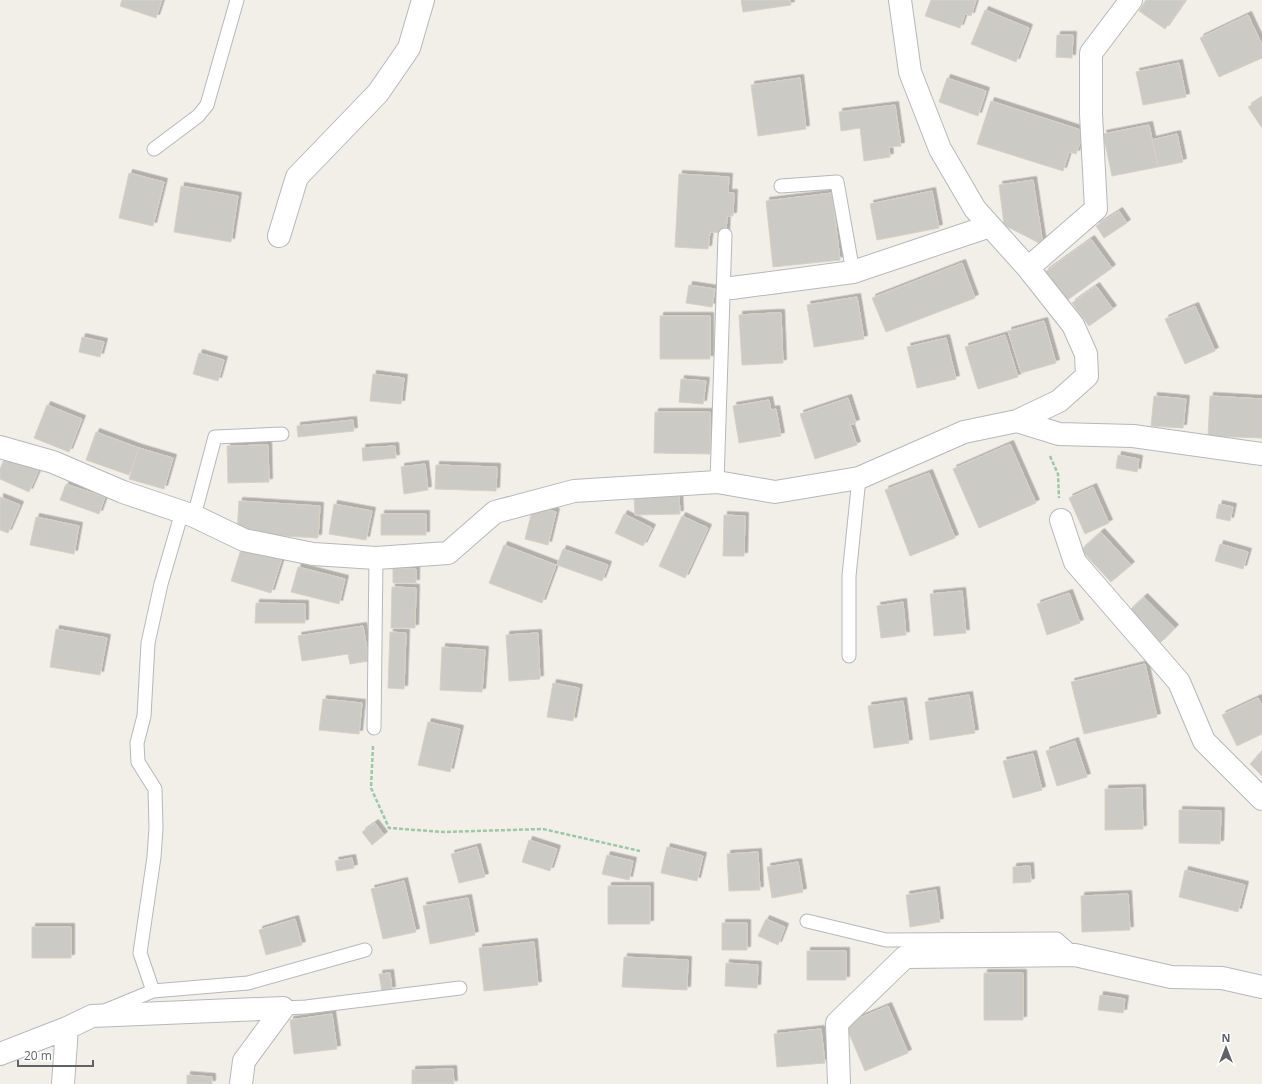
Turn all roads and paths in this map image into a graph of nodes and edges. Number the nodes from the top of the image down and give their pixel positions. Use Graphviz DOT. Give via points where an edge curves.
graph roads {
  1 [pos="237,0"];
  2 [pos="423,0"];
  3 [pos="900,0"];
  4 [pos="1131,0"];
  5 [pos="154,149"];
  6 [pos="780,186"];
  7 [pos="990,226"];
  8 [pos="724,235"];
  9 [pos="279,236"];
  10 [pos="1028,268"];
  11 [pos="853,272"];
  12 [pos="732,288"];
  13 [pos="1017,421"];
  14 [pos="1039,428"];
  15 [pos="282,434"];
  16 [pos="0,447"];
  17 [pos="1262,454"];
  18 [pos="859,478"];
  19 [pos="718,482"];
  20 [pos="188,514"];
  21 [pos="1061,520"];
  22 [pos="376,558"];
  23 [pos="849,656"];
  24 [pos="374,728"];
  25 [pos="1262,799"];
  26 [pos="640,851"];
  27 [pos="807,921"];
  28 [pos="366,950"];
  29 [pos="1075,955"];
  30 [pos="1262,987"];
  31 [pos="460,988"];
  32 [pos="153,991"];
  33 [pos="283,1008"];
  34 [pos="92,1016"];
  35 [pos="67,1028"];
  36 [pos="0,1054"];
  37 [pos="62,1084"];
  38 [pos="241,1084"];
  39 [pos="839,1084"];
  1 -- 5 [label="lane" via="207,105 198,116"];
  2 -- 9 [label="street" via="409,48 378,93 297,178"];
  3 -- 7 [label="street" via="910,72 940,149 975,209"];
  4 -- 10 [label="street" via="1092,53 1091,114 1096,209"];
  6 -- 11 [label="lane" via="837,182"];
  7 -- 10 [label="street"];
  7 -- 11 [label="street"];
  8 -- 19 [label="lane"];
  10 -- 13 [label="street" via="1073,325 1086,354 1087,376 1059,401"];
  11 -- 12 [label="street"];
  13 -- 14 [label="street"];
  13 -- 18 [label="street" via="964,432"];
  14 -- 17 [label="street" via="1059,434 1133,436"];
  14 -- 21 [label="path" via="1058,474"];
  15 -- 20 [label="lane" via="215,437"];
  16 -- 20 [label="street" via="53,462 123,492"];
  18 -- 19 [label="street" via="775,492"];
  18 -- 23 [label="lane" via="849,576"];
  19 -- 22 [label="street" via="574,491 496,512 448,554"];
  20 -- 22 [label="street" via="244,540 313,554"];
  20 -- 32 [label="lane" via="160,584 148,643 144,716 137,743 138,762 155,789 154,857 140,953"];
  21 -- 25 [label="street" via="1075,562 1179,682 1204,741"];
  22 -- 24 [label="lane"];
  24 -- 26 [label="path" via="371,788 389,828 443,832 543,829"];
  27 -- 29 [label="lane" via="886,940 1057,939"];
  28 -- 32 [label="lane" via="248,984"];
  29 -- 30 [label="street" via="1171,977 1222,978"];
  29 -- 39 [label="street" via="905,958 838,1023"];
  31 -- 33 [label="lane"];
  32 -- 34 [label="lane"];
  33 -- 34 [label="street"];
  33 -- 38 [label="street" via="244,1061"];
  34 -- 35 [label="street"];
  35 -- 36 [label="street"];
  35 -- 37 [label="street"];
}
